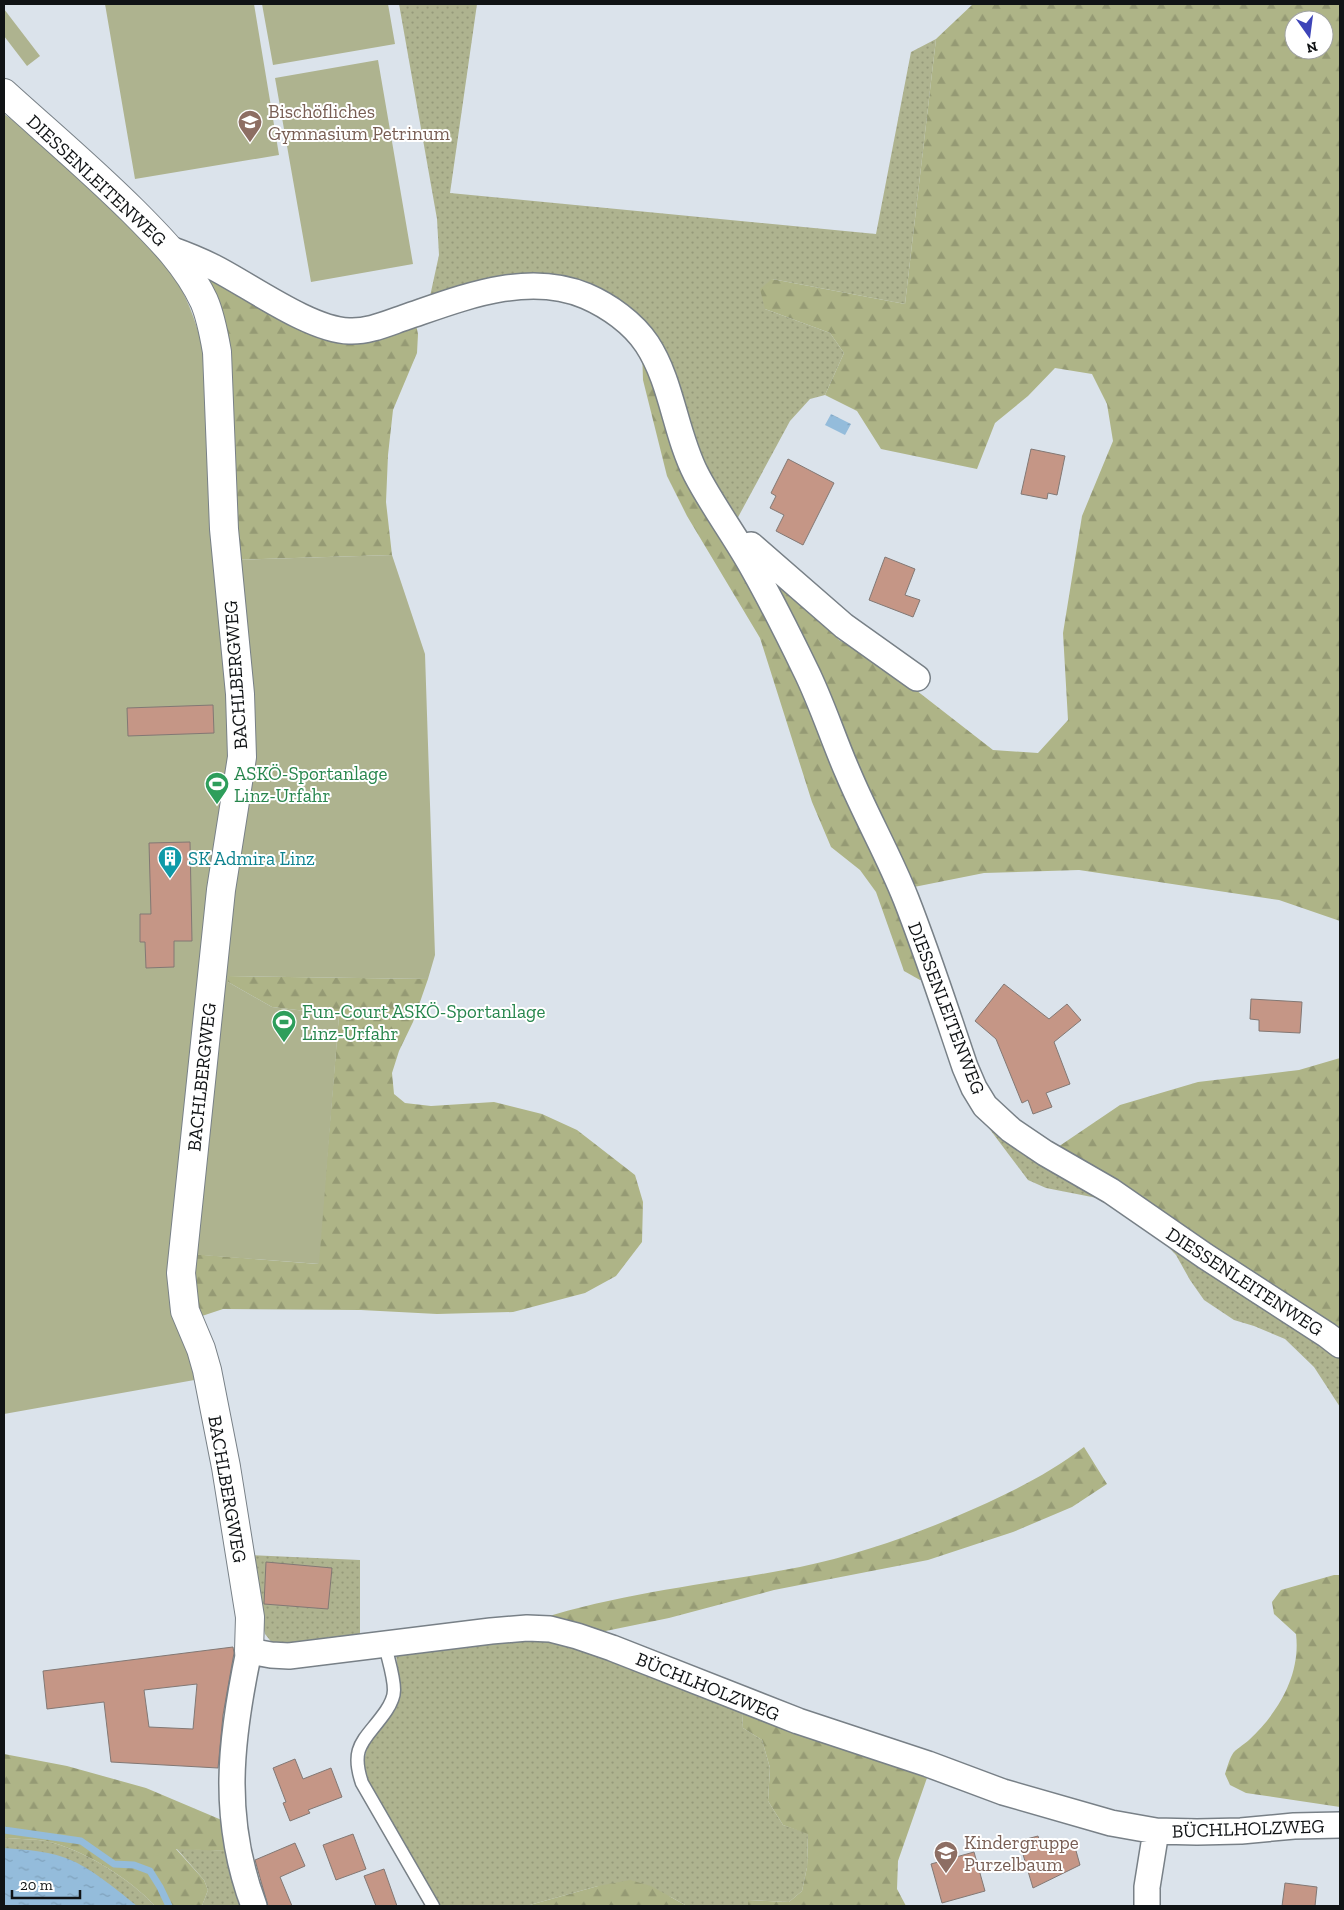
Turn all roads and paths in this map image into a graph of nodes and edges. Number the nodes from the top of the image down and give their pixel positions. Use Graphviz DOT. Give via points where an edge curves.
graph roads {
  1 [pos="4,93"];
  2 [pos="170,248"];
  3 [pos="741,548"];
  4 [pos="917,678"];
  5 [pos="1340,1345"];
  6 [pos="384,1645"];
  7 [pos="249,1652"];
  8 [pos="1340,1825"];
  9 [pos="1156,1831"];
  10 [pos="254,1906"];
  11 [pos="433,1906"];
  12 [pos="1147,1906"];
  1 -- 2 [label="street, DIESSENLEITENWEG" via="108,186"];
  2 -- 3 [label="street, DIESSENLEITENWEG" via="212,266 285,307 335,330 372,328 459,299 528,286 557,287 594,300 631,325 647,343 658,364 695,471"];
  2 -- 7 [label="street, BACHLBERGWEG" via="205,303 217,352 224,528 242,728 241,766 220,900 181,1273 185,1311 207,1370 226,1467 250,1617"];
  3 -- 4 [label="street" via="751,545 844,626"];
  3 -- 5 [label="street, DIESSENLEITENWEG" via="808,674 847,771 891,863 923,944 965,1068 985,1106 1011,1130 1045,1153 1111,1191"];
  6 -- 7 [label="street, BÜCHLHOLZWEG" via="289,1656"];
  6 -- 9 [label="street, BÜCHLHOLZWEG" via="527,1628 577,1636 798,1722 1003,1792 1111,1823"];
  6 -- 11 [label="lane" via="394,1691 391,1703 357,1752 357,1767 362,1783"];
  7 -- 10 [label="street, BACHLBERGWEG" via="238,1704 231,1794 237,1848"];
  8 -- 9 [label="street, BÜCHLHOLZWEG"];
  9 -- 12 [label="street, BÜCHLHOLZWEG"];
}
